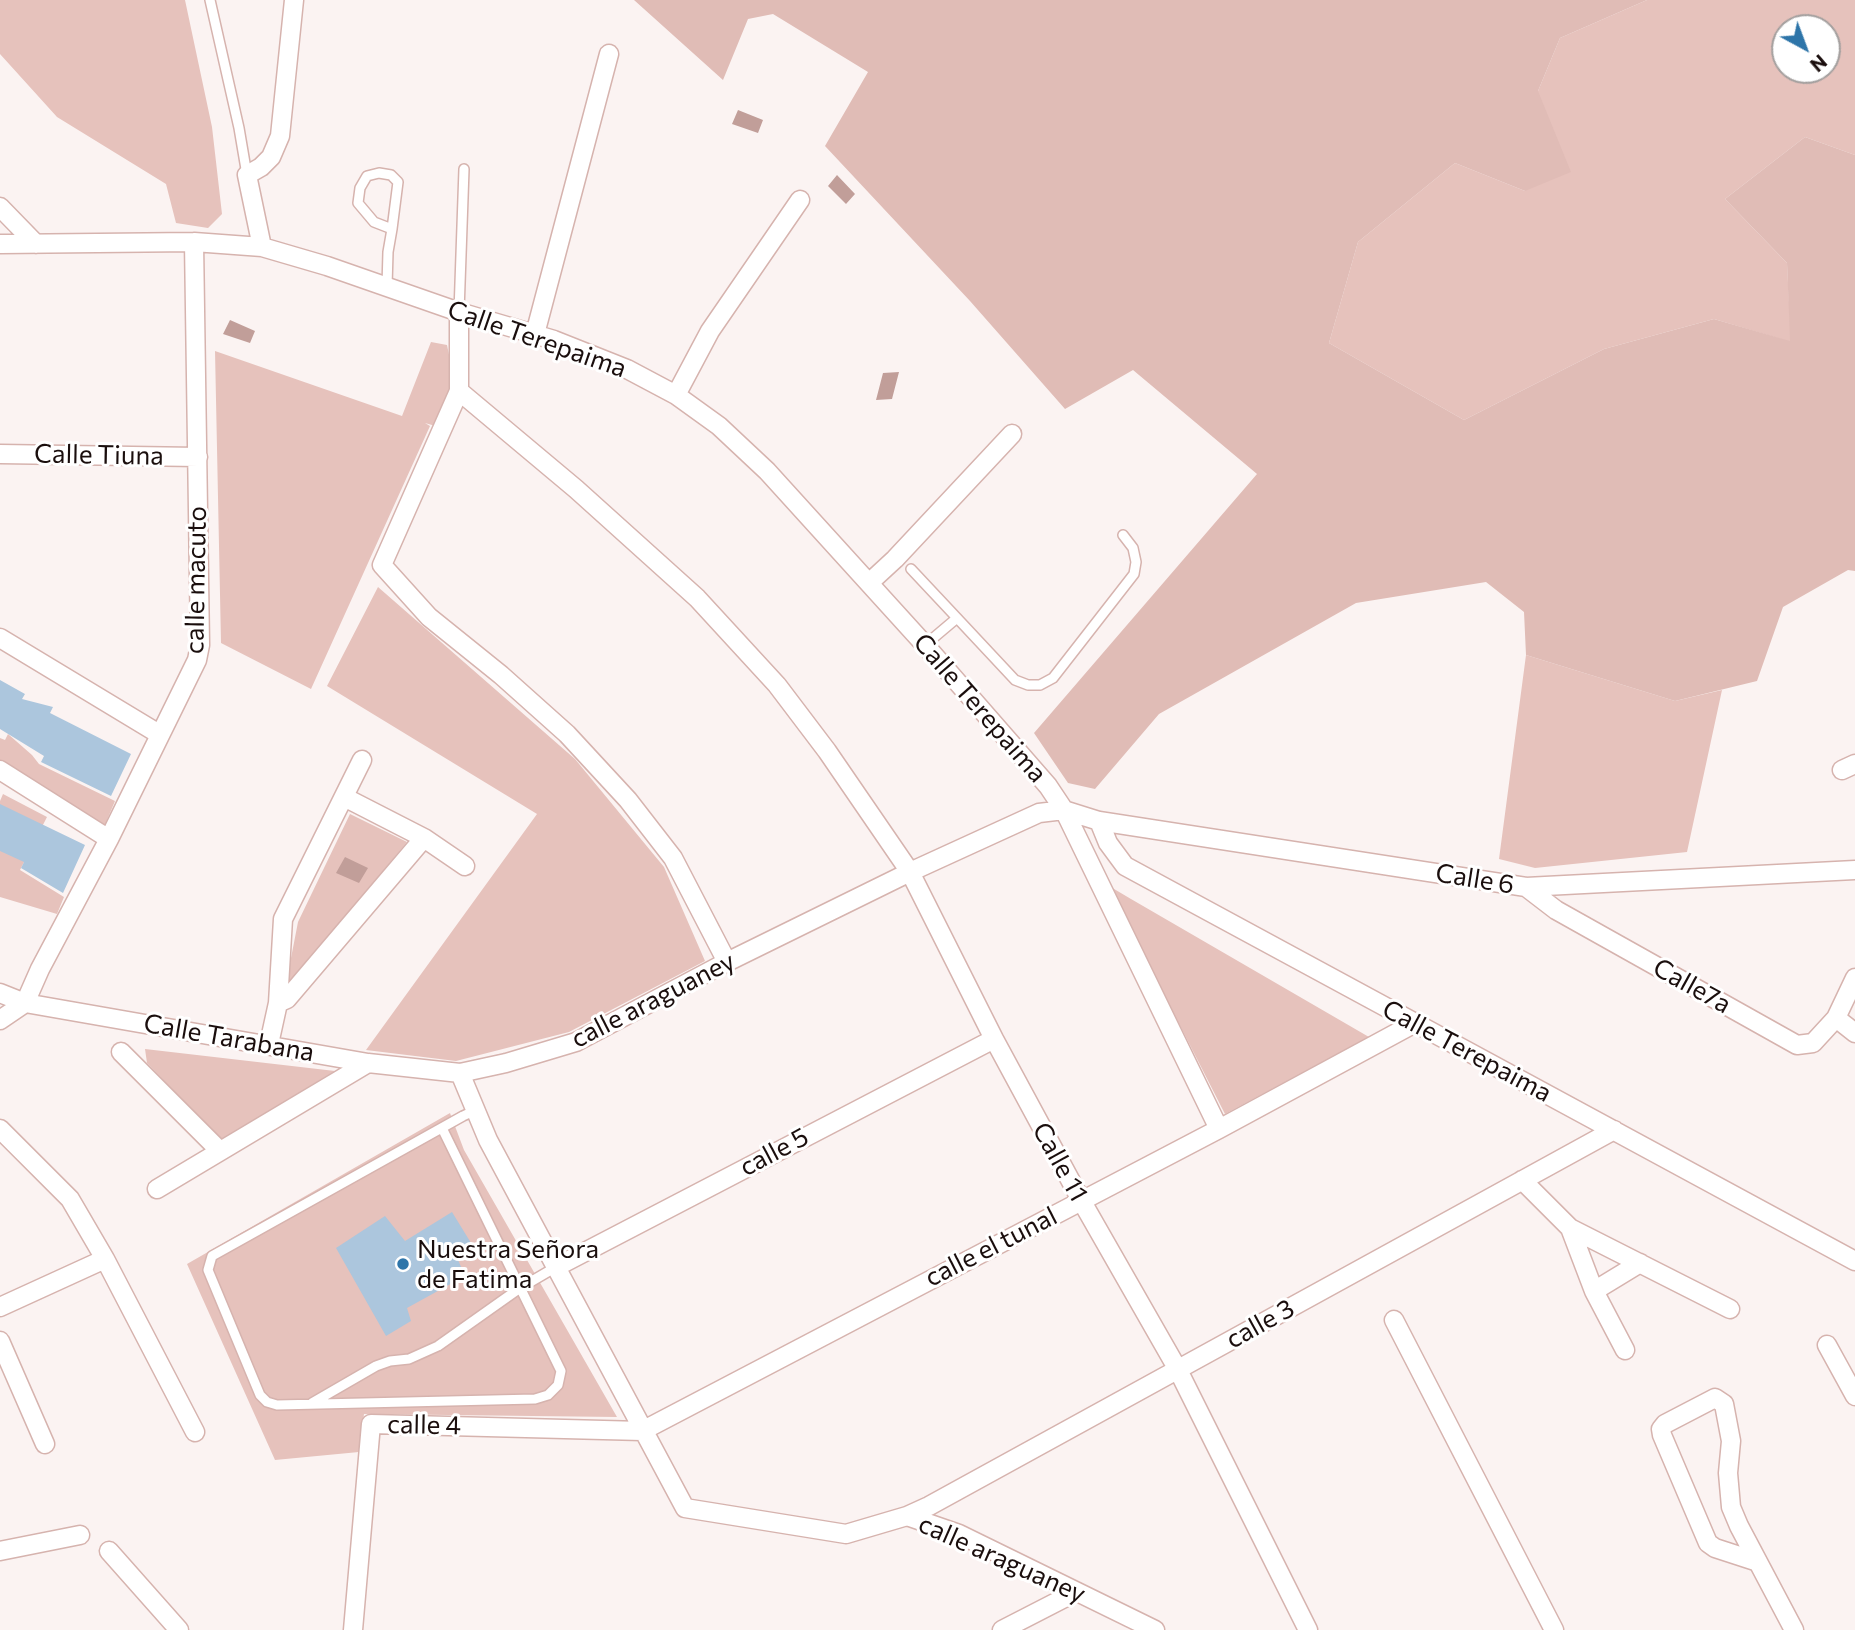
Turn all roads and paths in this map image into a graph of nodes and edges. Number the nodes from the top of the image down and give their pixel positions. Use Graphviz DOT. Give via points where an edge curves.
graph roads {
  1 [pos="210,0"];
  2 [pos="294,0"];
  3 [pos="609,54"];
  4 [pos="464,169"];
  5 [pos="247,175"];
  6 [pos="800,200"];
  7 [pos="0,207"];
  8 [pos="392,229"];
  9 [pos="194,242"];
  10 [pos="0,244"];
  11 [pos="36,244"];
  12 [pos="262,247"];
  13 [pos="387,286"];
  14 [pos="459,312"];
  15 [pos="535,334"];
  16 [pos="459,391"];
  17 [pos="676,395"];
  18 [pos="1013,434"];
  19 [pos="0,454"];
  20 [pos="198,457"];
  21 [pos="1123,535"];
  22 [pos="911,569"];
  23 [pos="869,583"];
  24 [pos="957,618"];
  25 [pos="0,638"];
  26 [pos="925,645"];
  27 [pos="159,734"];
  28 [pos="362,760"];
  29 [pos="0,771"];
  30 [pos="344,797"];
  31 [pos="1064,810"];
  32 [pos="1099,821"];
  33 [pos="424,838"];
  34 [pos="109,839"];
  35 [pos="465,866"];
  36 [pos="1855,870"];
  37 [pos="910,873"];
  38 [pos="1526,887"];
  39 [pos="727,962"];
  40 [pos="1855,978"];
  41 [pos="0,993"];
  42 [pos="24,1003"];
  43 [pos="278,1003"];
  44 [pos="1836,1018"];
  45 [pos="0,1020"];
  46 [pos="1415,1023"];
  47 [pos="1855,1033"];
  48 [pos="994,1039"];
  49 [pos="270,1044"];
  50 [pos="121,1052"];
  51 [pos="368,1063"];
  52 [pos="460,1073"];
  53 [pos="476,1110"];
  54 [pos="442,1128"];
  55 [pos="0,1129"];
  56 [pos="1219,1129"];
  57 [pos="1614,1130"];
  58 [pos="220,1151"];
  59 [pos="1522,1180"];
  60 [pos="157,1189"];
  61 [pos="1081,1200"];
  62 [pos="1570,1228"];
  63 [pos="105,1259"];
  64 [pos="1855,1261"];
  65 [pos="1640,1263"];
  66 [pos="555,1267"];
  67 [pos="520,1288"];
  68 [pos="1594,1291"];
  69 [pos="0,1307"];
  70 [pos="1730,1309"];
  71 [pos="1394,1320"];
  72 [pos="0,1341"];
  73 [pos="1827,1345"];
  74 [pos="1625,1350"];
  75 [pos="1177,1368"];
  76 [pos="1855,1396"];
  77 [pos="310,1404"];
  78 [pos="642,1431"];
  79 [pos="195,1432"];
  80 [pos="45,1444"];
  81 [pos="907,1516"];
  82 [pos="80,1535"];
  83 [pos="0,1551"];
  84 [pos="109,1551"];
  85 [pos="1758,1562"];
  86 [pos="1076,1592"];
  87 [pos="179,1630"];
  88 [pos="353,1630"];
  89 [pos="1002,1630"];
  90 [pos="1155,1630"];
  91 [pos="1308,1630"];
  92 [pos="1554,1630"];
  93 [pos="1794,1630"];
  1 -- 5 [label="lane"];
  2 -- 5 [label="street" via="280,136 271,157"];
  3 -- 15 [label="street"];
  4 -- 14 [label="lane"];
  5 -- 12 [label="street"];
  6 -- 17 [label="street" via="710,331"];
  7 -- 11 [label="street"];
  8 -- 8 [label="lane" via="398,182 391,175 368,176 358,204 374,222"];
  8 -- 13 [label="lane"];
  9 -- 11 [label="street, Calle Terepaima"];
  9 -- 12 [label="street, Calle Terepaima"];
  9 -- 20 [label="street, calle macuto"];
  10 -- 11 [label="street, Calle Terepaima"];
  12 -- 13 [label="street, Calle Terepaima"];
  13 -- 14 [label="street, Calle Terepaima"];
  14 -- 15 [label="street, Calle Terepaima"];
  14 -- 16 [label="street"];
  15 -- 17 [label="street, Calle Terepaima" via="627,369"];
  16 -- 37 [label="street" via="697,598 777,685"];
  16 -- 39 [label="street" via="382,565 429,617 567,734 628,800 673,858"];
  17 -- 23 [label="street, Calle Terepaima" via="719,426 767,471"];
  18 -- 23 [label="street"];
  19 -- 20 [label="street, Calle Tiuna"];
  20 -- 27 [label="street, calle macuto" via="200,645 197,660"];
  21 -- 24 [label="lane" via="1133,548 1134,574 1053,678 1040,685 1015,680"];
  22 -- 24 [label="lane"];
  23 -- 26 [label="street, Calle Terepaima"];
  24 -- 26 [label="lane"];
  25 -- 27 [label="street"];
  26 -- 31 [label="street, Calle Terepaima"];
  27 -- 34 [label="street, calle macuto"];
  28 -- 30 [label="street"];
  29 -- 34 [label="street"];
  30 -- 33 [label="street"];
  30 -- 43 [label="street" via="284,919"];
  31 -- 32 [label="street"];
  31 -- 37 [label="street" via="1039,813"];
  31 -- 56 [label="street, Calle Terepaima"];
  32 -- 38 [label="street, Calle 6"];
  32 -- 46 [label="street, Calle Terepaima" via="1125,866"];
  33 -- 35 [label="street"];
  33 -- 43 [label="street" via="288,999"];
  34 -- 42 [label="street, calle macuto"];
  36 -- 38 [label="street, Calle 6"];
  37 -- 39 [label="street, calle araguaney"];
  37 -- 48 [label="street, Calle 11"];
  38 -- 44 [label="street, Calle7a" via="1556,910 1797,1045 1813,1043"];
  39 -- 52 [label="street, calle araguaney" via="576,1042"];
  40 -- 44 [label="street, Calle7a"];
  41 -- 42 [label="street, Calle Tarabana"];
  42 -- 45 [label="street"];
  42 -- 49 [label="street, Calle Tarabana"];
  43 -- 49 [label="street"];
  44 -- 47 [label="street"];
  46 -- 56 [label="street, calle el tunal"];
  46 -- 57 [label="street, Calle Terepaima"];
  48 -- 61 [label="street, Calle 11"];
  48 -- 66 [label="street, calle 5"];
  49 -- 51 [label="street, Calle Tarabana"];
  50 -- 58 [label="street"];
  51 -- 52 [label="street, Calle Tarabana"];
  51 -- 58 [label="street"];
  52 -- 53 [label="street, calle araguaney"];
  53 -- 54 [label="lane"];
  53 -- 66 [label="street, calle araguaney"];
  54 -- 67 [label="lane"];
  54 -- 77 [label="lane" via="212,1256 208,1270 260,1395 277,1405"];
  55 -- 63 [label="street" via="70,1199"];
  56 -- 61 [label="street, calle el tunal"];
  57 -- 59 [label="street, calle 3"];
  57 -- 64 [label="street, Calle Terepaima"];
  58 -- 60 [label="street"];
  59 -- 62 [label="street"];
  59 -- 75 [label="street, calle 3"];
  61 -- 75 [label="street, Calle 11"];
  61 -- 78 [label="street, calle el tunal"];
  62 -- 65 [label="street"];
  62 -- 68 [label="street"];
  63 -- 69 [label="street"];
  63 -- 79 [label="street"];
  65 -- 68 [label="street"];
  65 -- 70 [label="street"];
  66 -- 67 [label="lane"];
  66 -- 78 [label="street, calle araguaney"];
  67 -- 77 [label="lane" via="422,1355 376,1366"];
  67 -- 77 [label="lane" via="561,1371 558,1385 548,1395"];
  68 -- 74 [label="street"];
  71 -- 92 [label="street"];
  72 -- 80 [label="street"];
  73 -- 76 [label="street"];
  75 -- 81 [label="street, calle 3"];
  75 -- 91 [label="street, Calle 11"];
  78 -- 81 [label="street, calle araguaney" via="685,1508 846,1534"];
  78 -- 88 [label="street, calle 4" via="371,1424"];
  81 -- 86 [label="street, calle araguaney" via="959,1534"];
  82 -- 83 [label="street"];
  84 -- 87 [label="street"];
  85 -- 85 [label="street" via="1731,1507 1731,1441 1724,1405 1715,1398 1665,1424 1662,1435 1708,1544"];
  85 -- 93 [label="street"];
  86 -- 89 [label="street"];
  86 -- 90 [label="street, calle araguaney"];
}
